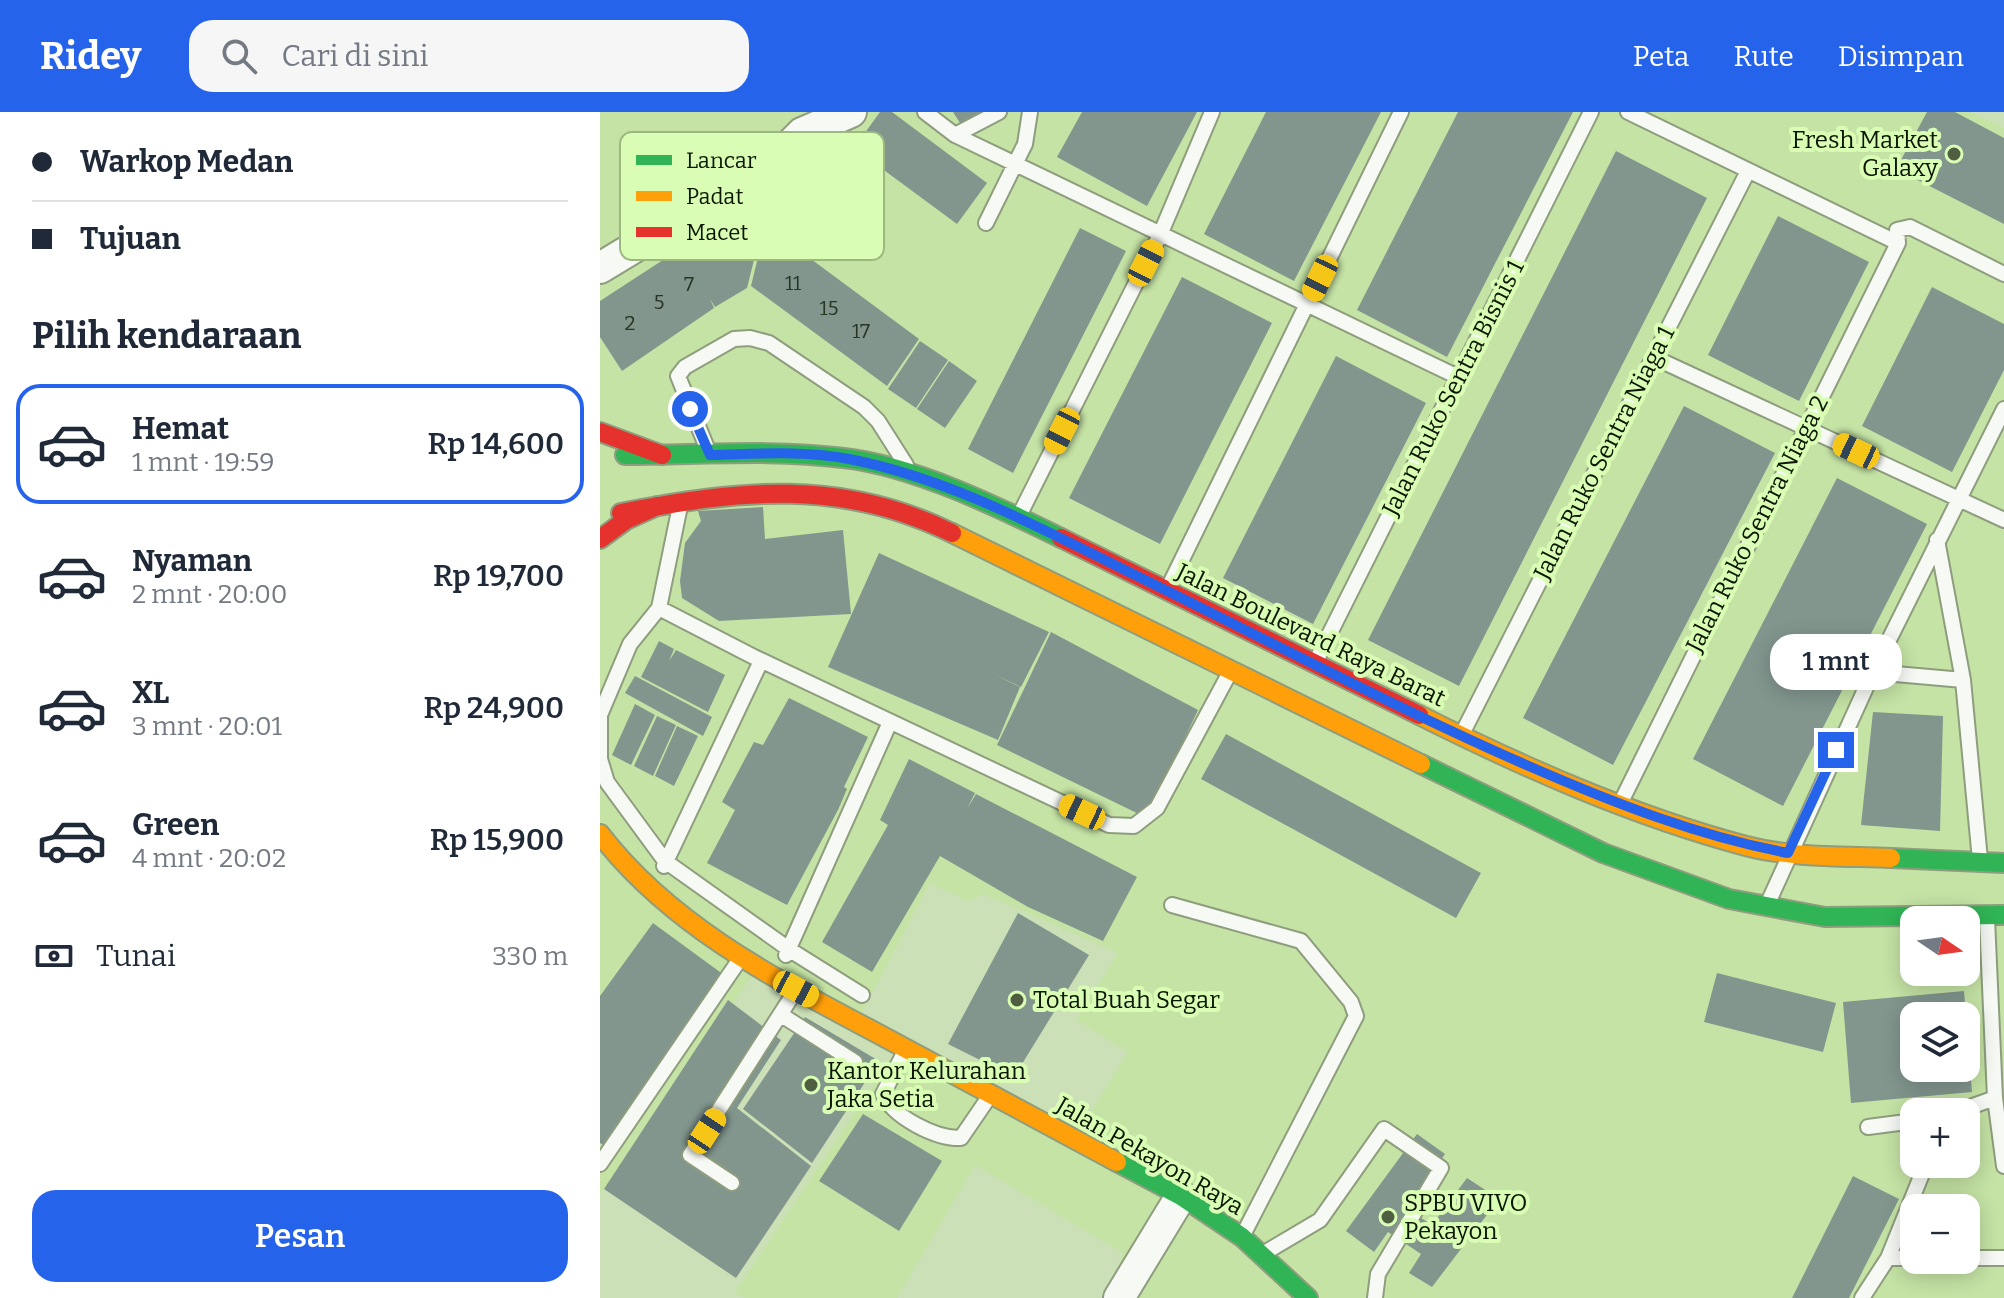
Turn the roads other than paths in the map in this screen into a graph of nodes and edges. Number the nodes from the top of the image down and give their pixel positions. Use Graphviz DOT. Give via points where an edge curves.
graph roads {
  1 [pos="851,112"];
  2 [pos="925,112"];
  3 [pos="999,112"];
  4 [pos="1030,112"];
  5 [pos="1212,112"];
  6 [pos="1401,112"];
  7 [pos="1591,112"];
  8 [pos="1628,112"];
  9 [pos="804,132"];
  10 [pos="955,135"];
  11 [pos="1017,164"];
  12 [pos="1748,171"];
  13 [pos="986,223"];
  14 [pos="1160,235"];
  15 [pos="1898,243"];
  16 [pos="620,256"];
  17 [pos="600,268"];
  18 [pos="2004,274"];
  19 [pos="1306,306"];
  20 [pos="1653,357"];
  21 [pos="1458,377"];
  22 [pos="2004,409"];
  23 [pos="1806,427"];
  24 [pos="600,432"];
  25 [pos="600,453"];
  26 [pos="624,455"];
  27 [pos="662,455"];
  28 [pos="710,455"];
  29 [pos="912,475"];
  30 [pos="1958,499"];
  31 [pos="681,502"];
  32 [pos="657,506"];
  33 [pos="629,512"];
  34 [pos="600,517"];
  35 [pos="2004,520"];
  36 [pos="1010,535"];
  37 [pos="600,539"];
  38 [pos="1937,540"];
  39 [pos="1167,590"];
  40 [pos="659,608"];
  41 [pos="761,661"];
  42 [pos="1315,664"];
  43 [pos="1231,670"];
  44 [pos="1873,672"];
  45 [pos="1963,680"];
  46 [pos="890,722"];
  47 [pos="1461,736"];
  48 [pos="1620,805"];
  49 [pos="600,834"];
  50 [pos="1788,853"];
  51 [pos="665,861"];
  52 [pos="2004,863"];
  53 [pos="1980,865"];
  54 [pos="657,897"];
  55 [pos="1172,905"];
  56 [pos="1767,905"];
  57 [pos="1995,916"];
  58 [pos="790,950"];
  59 [pos="742,955"];
  60 [pos="770,976"];
  61 [pos="796,989"];
  62 [pos="862,995"];
  63 [pos="783,1016"];
  64 [pos="907,1048"];
  65 [pos="855,1062"];
  66 [pos="991,1093"];
  67 [pos="1995,1098"];
  68 [pos="1980,1103"];
  69 [pos="1900,1123"];
  70 [pos="1868,1127"];
  71 [pos="600,1164"];
  72 [pos="2004,1166"];
  73 [pos="1920,1178"];
  74 [pos="732,1183"];
  75 [pos="1181,1196"];
  76 [pos="1242,1237"];
  77 [pos="1262,1254"];
  78 [pos="1888,1258"];
  79 [pos="1900,1258"];
  80 [pos="1980,1258"];
  81 [pos="2004,1258"];
  82 [pos="1119,1298"];
  83 [pos="1308,1298"];
  84 [pos="1375,1298"];
  85 [pos="1862,1298"];
  1 -- 9 [label="street"];
  2 -- 10 [label="lane"];
  3 -- 10 [label="lane"];
  4 -- 11 [label="lane"];
  5 -- 14 [label="lane"];
  6 -- 19 [label="lane"];
  7 -- 21 [label="lane, Jalan Ruko Sentra Bisnis 1"];
  8 -- 12 [label="lane"];
  10 -- 11 [label="lane"];
  11 -- 13 [label="lane"];
  11 -- 14 [label="lane"];
  12 -- 15 [label="lane"];
  12 -- 20 [label="lane, Jalan Ruko Sentra Niaga 1"];
  14 -- 19 [label="lane"];
  14 -- 36 [label="lane"];
  15 -- 18 [label="lane" via="1897,230 1910,227"];
  15 -- 23 [label="lane, Jalan Ruko Sentra Niaga 2"];
  16 -- 17 [label="street"];
  19 -- 21 [label="lane"];
  19 -- 39 [label="lane"];
  20 -- 23 [label="lane"];
  20 -- 47 [label="lane, Jalan Ruko Sentra Niaga 1"];
  21 -- 42 [label="lane, Jalan Ruko Sentra Bisnis 1"];
  22 -- 30 [label="lane"];
  23 -- 30 [label="lane"];
  23 -- 48 [label="lane, Jalan Ruko Sentra Niaga 2"];
  24 -- 27 [label="main road"];
  25 -- 26 [label="main road, Jalan Boulevard Raya Barat"];
  26 -- 27 [label="main road, Jalan Boulevard Raya Barat"];
  26 -- 33 [label="main road" via="618,483"];
  27 -- 28 [label="main road, Jalan Boulevard Raya Barat"];
  28 -- 29 [label="main road, Jalan Boulevard Raya Barat" via="847,458"];
  28 -- 29 [label="lane" via="678,376 734,339 750,338 769,343 864,407"];
  29 -- 36 [label="main road, Jalan Boulevard Raya Barat"];
  30 -- 35 [label="lane"];
  30 -- 38 [label="lane"];
  31 -- 32 [label="main road, Jalan Boulevard Raya Barat"];
  31 -- 36 [label="main road, Jalan Boulevard Raya Barat" via="776,492 842,495"];
  31 -- 40 [label="lane"];
  32 -- 33 [label="main road, Jalan Boulevard Raya Barat"];
  32 -- 37 [label="main road"];
  33 -- 34 [label="main road, Jalan Boulevard Raya Barat"];
  36 -- 39 [label="main road, Jalan Boulevard Raya Barat"];
  36 -- 43 [label="main road, Jalan Boulevard Raya Barat"];
  38 -- 44 [label="lane"];
  38 -- 45 [label="lane"];
  39 -- 42 [label="main road, Jalan Boulevard Raya Barat"];
  40 -- 41 [label="lane"];
  40 -- 51 [label="lane" via="630,644 600,715 600,759 607,782"];
  41 -- 46 [label="lane"];
  41 -- 51 [label="lane"];
  42 -- 47 [label="main road, Jalan Boulevard Raya Barat"];
  43 -- 46 [label="lane" via="1157,808 1134,826 1109,825"];
  43 -- 56 [label="main road, Jalan Boulevard Raya Barat" via="1603,853 1729,899"];
  44 -- 45 [label="lane"];
  44 -- 50 [label="lane"];
  45 -- 53 [label="lane"];
  46 -- 58 [label="lane"];
  47 -- 48 [label="main road, Jalan Boulevard Raya Barat"];
  48 -- 50 [label="main road, Jalan Boulevard Raya Barat" via="1747,846"];
  49 -- 54 [label="main road, Jalan Pekayon Raya"];
  50 -- 53 [label="main road, Jalan Boulevard Raya Barat"];
  50 -- 56 [label="lane"];
  51 -- 54 [label="lane"];
  51 -- 58 [label="lane"];
  52 -- 53 [label="main road, Jalan Boulevard Raya Barat"];
  54 -- 59 [label="main road, Jalan Pekayon Raya"];
  55 -- 76 [label="lane" via="1301,941 1351,1002 1356,1016"];
  56 -- 57 [label="main road, Jalan Boulevard Raya Barat" via="1825,917"];
  57 -- 67 [label="lane"];
  58 -- 60 [label="lane"];
  58 -- 62 [label="lane"];
  59 -- 60 [label="main road, Jalan Pekayon Raya"];
  59 -- 71 [label="lane"];
  60 -- 61 [label="main road, Jalan Pekayon Raya"];
  61 -- 63 [label="lane"];
  61 -- 64 [label="main road, Jalan Pekayon Raya"];
  63 -- 65 [label="lane"];
  63 -- 74 [label="lane" via="690,1155"];
  64 -- 66 [label="main road, Jalan Pekayon Raya"];
  64 -- 66 [label="lane" via="883,1094 888,1106 945,1139 961,1138"];
  66 -- 75 [label="main road, Jalan Pekayon Raya"];
  67 -- 68 [label="lane"];
  67 -- 72 [label="lane"];
  69 -- 70 [label="lane"];
  73 -- 78 [label="lane"];
  75 -- 76 [label="main road, Jalan Pekayon Raya"];
  75 -- 82 [label="street"];
  76 -- 77 [label="main road, Jalan Pekayon Raya"];
  77 -- 83 [label="main road, Jalan Pekayon Raya"];
  77 -- 84 [label="lane" via="1320,1220 1384,1129 1441,1168 1378,1274"];
  78 -- 79 [label="lane"];
  78 -- 85 [label="lane"];
  80 -- 81 [label="lane"];
}
